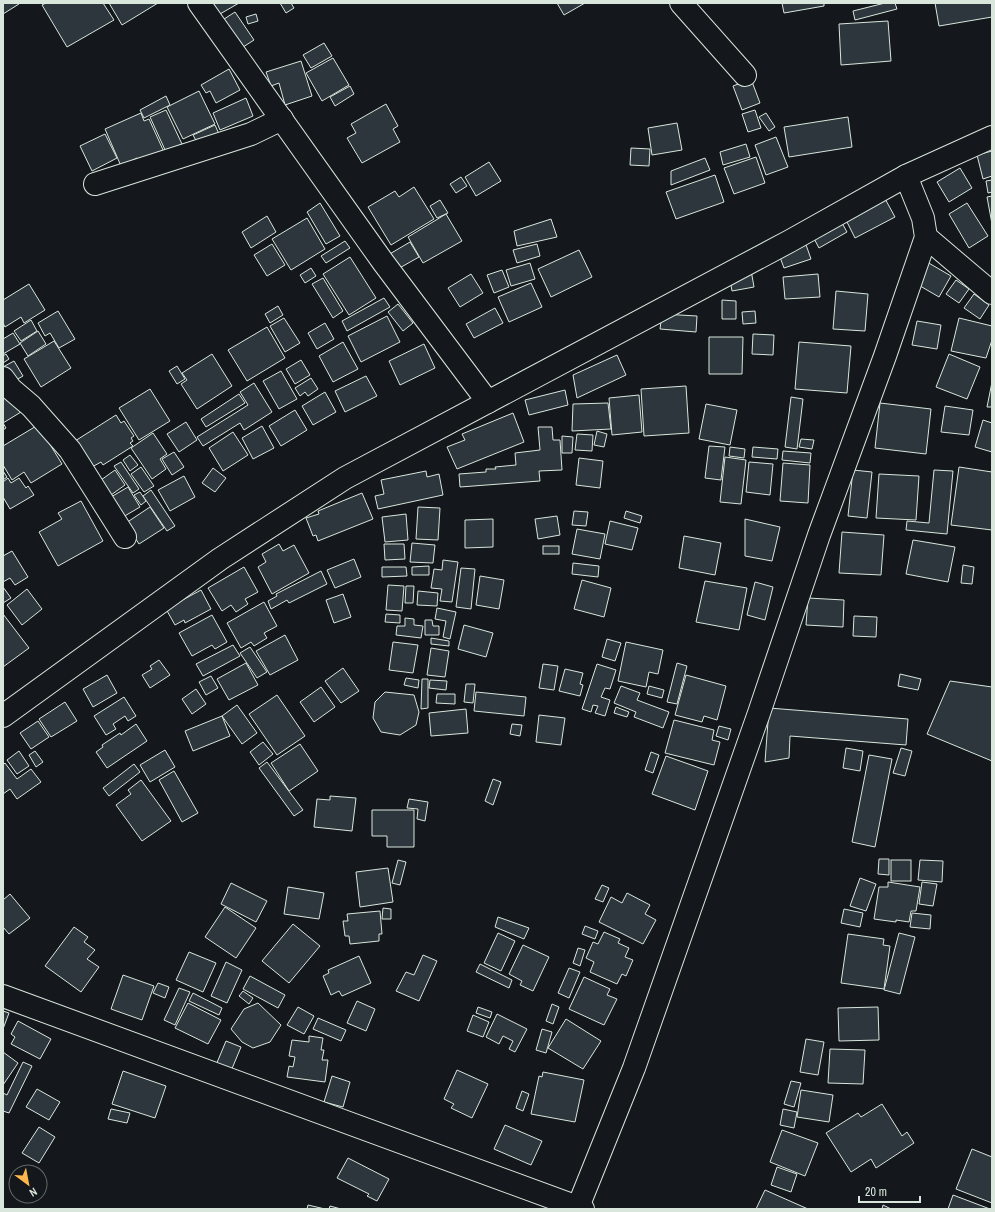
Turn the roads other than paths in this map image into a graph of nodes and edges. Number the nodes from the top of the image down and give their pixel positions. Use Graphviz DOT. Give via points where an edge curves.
graph roads {
  1 [pos="199,3"];
  2 [pos="681,3"];
  3 [pos="745,75"];
  4 [pos="282,119"];
  5 [pos="992,137"];
  6 [pos="906,176"];
  7 [pos="95,184"];
  8 [pos="926,237"];
  9 [pos="992,293"];
  10 [pos="3,378"];
  11 [pos="488,402"];
  12 [pos="125,537"];
  13 [pos="5,709"];
  14 [pos="3,996"];
  15 [pos="580,1208"];
  1 -- 4 [label="street"];
  2 -- 3 [label="street"];
  4 -- 7 [label="street" via="251,134"];
  4 -- 11 [label="street" via="383,262"];
  5 -- 6 [label="street"];
  6 -- 8 [label="street" via="924,218"];
  6 -- 11 [label="street" via="783,245"];
  8 -- 9 [label="street"];
  8 -- 15 [label="street" via="819,535 634,1068"];
  10 -- 12 [label="street" via="70,450"];
  11 -- 13 [label="street" via="338,482 220,560"];
  14 -- 15 [label="street"];
}
